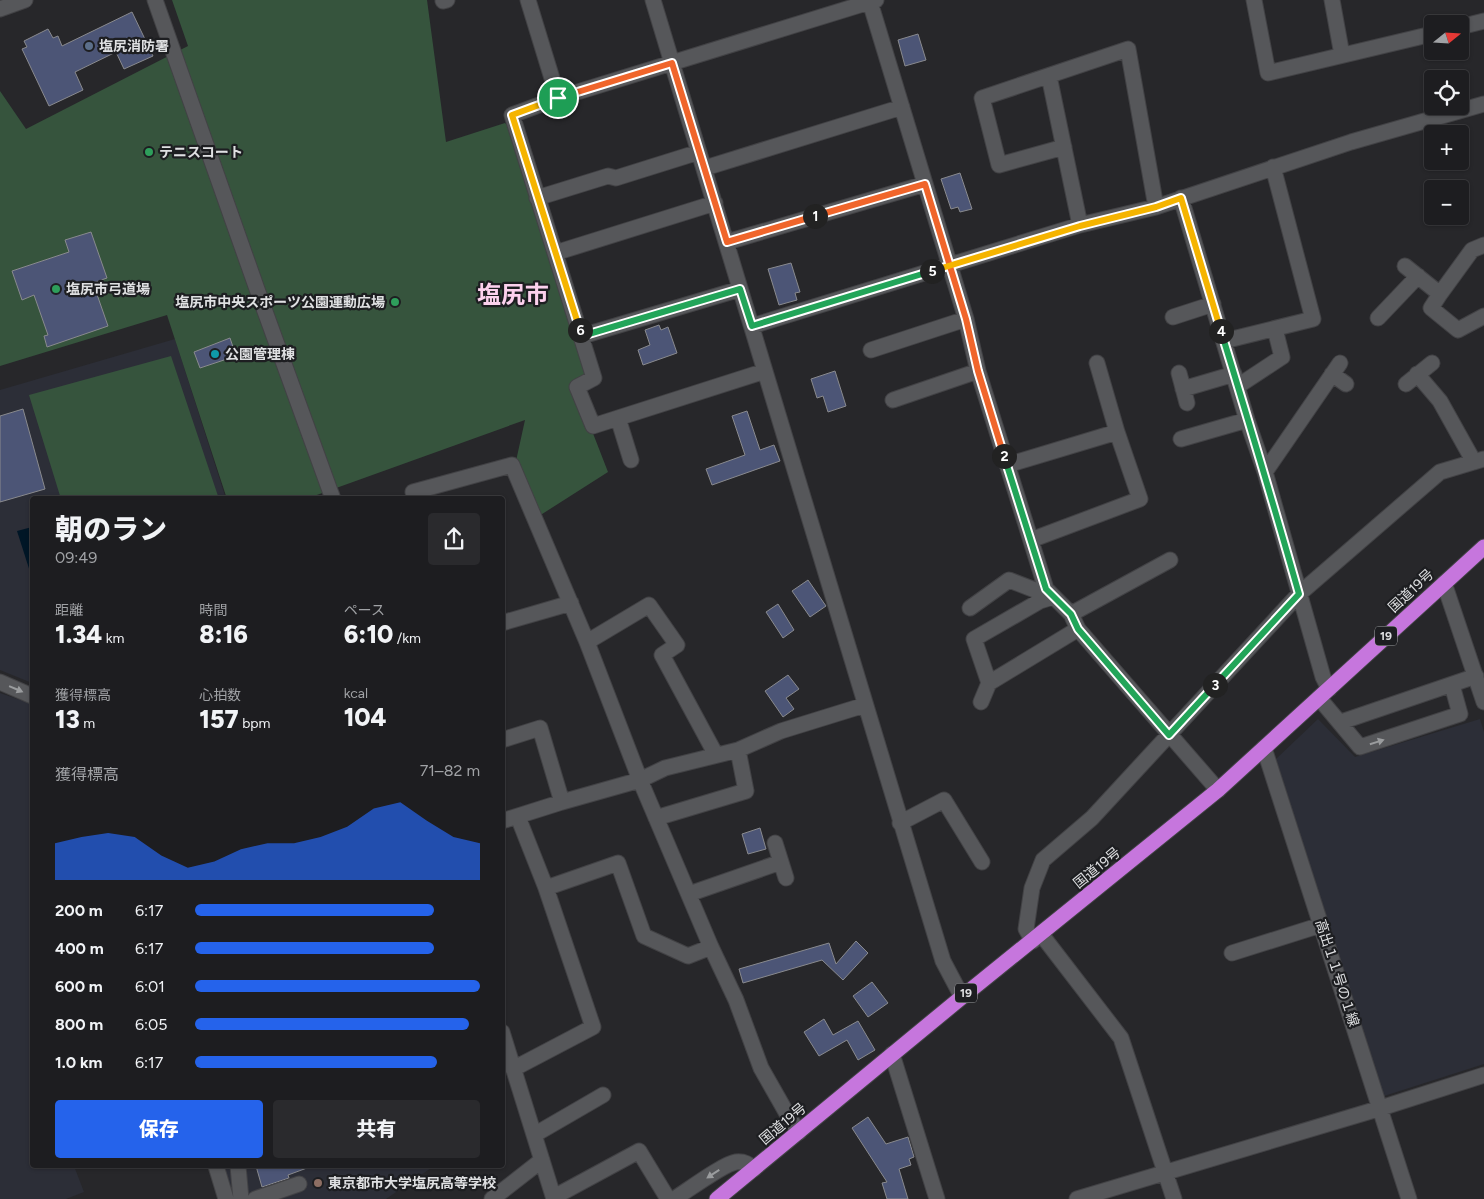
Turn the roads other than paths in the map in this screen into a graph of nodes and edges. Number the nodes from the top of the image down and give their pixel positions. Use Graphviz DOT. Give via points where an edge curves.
graph roads {
  1 [pos="24,0"];
  2 [pos="155,0"];
  3 [pos="528,0"];
  4 [pos="654,0"];
  5 [pos="1254,0"];
  6 [pos="1332,0"];
  7 [pos="864,2"];
  8 [pos="0,9"];
  9 [pos="1484,21"];
  10 [pos="1469,25"];
  11 [pos="1424,36"];
  12 [pos="1342,55"];
  13 [pos="672,63"];
  14 [pos="1049,76"];
  15 [pos="558,98"];
  16 [pos="1484,104"];
  17 [pos="902,107"];
  18 [pos="1064,146"];
  19 [pos="699,152"];
  20 [pos="1273,167"];
  21 [pos="705,168"];
  22 [pos="925,184"];
  23 [pos="538,198"];
  24 [pos="1181,198"];
  25 [pos="715,203"];
  26 [pos="1156,207"];
  27 [pos="1080,226"];
  28 [pos="727,242"];
  29 [pos="1484,245"];
  30 [pos="555,253"];
  31 [pos="950,266"];
  32 [pos="1405,266"];
  33 [pos="1418,276"];
  34 [pos="740,289"];
  35 [pos="1440,294"];
  36 [pos="1213,304"];
  37 [pos="1484,316"];
  38 [pos="1173,317"];
  39 [pos="1378,318"];
  40 [pos="966,319"];
  41 [pos="752,326"];
  42 [pos="1274,329"];
  43 [pos="582,336"];
  44 [pos="1224,341"];
  45 [pos="871,350"];
  46 [pos="1096,363"];
  47 [pos="1432,364"];
  48 [pos="765,371"];
  49 [pos="978,371"];
  50 [pos="1179,373"];
  51 [pos="1236,380"];
  52 [pos="1346,384"];
  53 [pos="893,400"];
  54 [pos="618,418"];
  55 [pos="1247,420"];
  56 [pos="1117,432"];
  57 [pos="1181,439"];
  58 [pos="630,460"];
  59 [pos="1479,461"];
  60 [pos="1007,465"];
  61 [pos="1264,472"];
  62 [pos="332,496"];
  63 [pos="415,496"];
  64 [pos="1031,540"];
  65 [pos="1484,547"];
  66 [pos="1170,560"];
  67 [pos="1444,583"];
  68 [pos="1299,594"];
  69 [pos="1053,597"];
  70 [pos="571,603"];
  71 [pos="970,608"];
  72 [pos="1071,614"];
  73 [pos="505,622"];
  74 [pos="1078,629"];
  75 [pos="587,642"];
  76 [pos="1476,676"];
  77 [pos="0,682"];
  78 [pos="989,683"];
  79 [pos="1452,685"];
  80 [pos="1324,693"];
  81 [pos="30,695"];
  82 [pos="981,702"];
  83 [pos="1484,702"];
  84 [pos="865,705"];
  85 [pos="1341,722"];
  86 [pos="1169,735"];
  87 [pos="505,739"];
  88 [pos="1264,748"];
  89 [pos="738,750"];
  90 [pos="716,756"];
  91 [pos="640,780"];
  92 [pos="1218,790"];
  93 [pos="562,802"];
  94 [pos="518,817"];
  95 [pos="656,818"];
  96 [pos="505,820"];
  97 [pos="900,823"];
  98 [pos="775,843"];
  99 [pos="781,862"];
  100 [pos="982,862"];
  101 [pos="786,878"];
  102 [pos="546,888"];
  103 [pos="689,894"];
  104 [pos="1322,925"];
  105 [pos="1037,938"];
  106 [pos="711,947"];
  107 [pos="1232,953"];
  108 [pos="962,997"];
  109 [pos="505,1042"];
  110 [pos="892,1054"];
  111 [pos="513,1069"];
  112 [pos="1484,1075"];
  113 [pos="603,1095"];
  114 [pos="1381,1108"];
  115 [pos="799,1132"];
  116 [pos="534,1135"];
  117 [pos="542,1160"];
  118 [pos="217,1168"];
  119 [pos="238,1168"];
  120 [pos="754,1169"];
  121 [pos="1166,1172"];
  122 [pos="298,1184"];
  123 [pos="554,1198"];
  124 [pos="226,1199"];
  125 [pos="241,1199"];
  126 [pos="255,1199"];
  127 [pos="492,1199"];
  128 [pos="668,1199"];
  129 [pos="674,1199"];
  130 [pos="717,1199"];
  131 [pos="937,1199"];
  132 [pos="1077,1199"];
  133 [pos="1174,1199"];
  134 [pos="1410,1199"];
  1 -- 8 [label="street"];
  2 -- 62 [label="street"];
  3 -- 15 [label="street"];
  4 -- 13 [label="street"];
  5 -- 12 [label="street" via="1268,73"];
  6 -- 12 [label="street"];
  7 -- 13 [label="street"];
  7 -- 17 [label="street"];
  9 -- 10 [label="street"];
  11 -- 12 [label="street"];
  13 -- 15 [label="street"];
  13 -- 19 [label="street"];
  14 -- 18 [label="street"];
  14 -- 18 [label="street" via="982,98 999,165"];
  14 -- 26 [label="street" via="1128,49"];
  15 -- 23 [label="street" via="512,115"];
  16 -- 20 [label="street"];
  17 -- 21 [label="street"];
  17 -- 22 [label="street"];
  18 -- 27 [label="street"];
  19 -- 21 [label="street"];
  19 -- 23 [label="street"];
  20 -- 24 [label="street"];
  20 -- 42 [label="street" via="1313,319"];
  21 -- 25 [label="street"];
  22 -- 28 [label="street"];
  22 -- 31 [label="street"];
  23 -- 30 [label="street"];
  24 -- 26 [label="street"];
  24 -- 36 [label="street"];
  25 -- 28 [label="street"];
  25 -- 30 [label="street"];
  26 -- 27 [label="street"];
  27 -- 31 [label="street"];
  28 -- 34 [label="street"];
  29 -- 35 [label="street" via="1472,250"];
  30 -- 43 [label="street"];
  31 -- 40 [label="street"];
  31 -- 41 [label="street"];
  32 -- 33 [label="street"];
  33 -- 35 [label="street"];
  33 -- 39 [label="street"];
  34 -- 41 [label="street"];
  34 -- 43 [label="street"];
  35 -- 37 [label="street" via="1431,308 1458,330"];
  36 -- 38 [label="street"];
  36 -- 44 [label="street"];
  40 -- 45 [label="street"];
  40 -- 49 [label="street"];
  41 -- 48 [label="street"];
  42 -- 44 [label="street"];
  42 -- 51 [label="street" via="1282,358"];
  43 -- 54 [label="street" via="594,378 577,387 593,426"];
  44 -- 51 [label="street"];
  46 -- 56 [label="street"];
  47 -- 59 [label="street" via="1411,379 1440,401"];
  48 -- 54 [label="street"];
  48 -- 84 [label="street"];
  49 -- 53 [label="street"];
  49 -- 60 [label="street"];
  50 -- 51 [label="street" via="1185,396"];
  51 -- 55 [label="street"];
  52 -- 61 [label="street" via="1336,368"];
  54 -- 58 [label="street"];
  55 -- 57 [label="street"];
  55 -- 61 [label="street"];
  56 -- 60 [label="street"];
  56 -- 64 [label="street" via="1140,499"];
  59 -- 68 [label="street" via="1440,472"];
  60 -- 64 [label="street"];
  61 -- 68 [label="street"];
  63 -- 70 [label="street" via="414,492 512,465"];
  64 -- 69 [label="street" via="1046,589"];
  65 -- 67 [label="highway, 国道19号 / 19"];
  66 -- 72 [label="street"];
  67 -- 76 [label="street"];
  67 -- 80 [label="highway, 国道19号 / 19"];
  68 -- 80 [label="street" via="1323,677"];
  68 -- 86 [label="street"];
  69 -- 71 [label="street" via="1009,580"];
  69 -- 72 [label="street"];
  69 -- 78 [label="street" via="1040,601 974,640"];
  70 -- 73 [label="street"];
  70 -- 75 [label="street"];
  72 -- 74 [label="street"];
  74 -- 78 [label="street"];
  74 -- 86 [label="street"];
  75 -- 90 [label="street" via="649,605 677,645 662,655"];
  75 -- 91 [label="street"];
  76 -- 79 [label="street"];
  76 -- 83 [label="street"];
  77 -- 81 [label="street, one-way"];
  78 -- 82 [label="street"];
  79 -- 85 [label="street"];
  85 -- 79 [label="street, one-way" via="1360,747 1451,717 1460,714"];
  80 -- 85 [label="street"];
  80 -- 88 [label="highway, 国道19号 / 19"];
  84 -- 89 [label="street" via="781,730"];
  84 -- 97 [label="street"];
  86 -- 92 [label="street"];
  86 -- 105 [label="street" via="1092,818 1043,860 1032,888 1026,929"];
  87 -- 93 [label="street" via="540,728"];
  88 -- 92 [label="highway, 国道19号 / 19"];
  88 -- 104 [label="street, 高出１１号の１線"];
  89 -- 90 [label="street"];
  89 -- 95 [label="street" via="746,791"];
  90 -- 91 [label="street" via="665,768"];
  91 -- 93 [label="street"];
  91 -- 95 [label="street"];
  92 -- 105 [label="highway, 国道19号 / 19"];
  93 -- 94 [label="street"];
  94 -- 96 [label="street"];
  94 -- 102 [label="street"];
  95 -- 103 [label="street"];
  97 -- 100 [label="street" via="944,800"];
  97 -- 108 [label="street" via="943,961"];
  98 -- 99 [label="street"];
  99 -- 101 [label="street"];
  99 -- 103 [label="street"];
  102 -- 106 [label="street" via="618,863 644,936 688,956"];
  102 -- 111 [label="street" via="593,1027"];
  103 -- 106 [label="street"];
  104 -- 107 [label="street"];
  104 -- 114 [label="street, 高出１１号の１線"];
  105 -- 108 [label="highway, 国道19号 / 19"];
  105 -- 121 [label="street" via="1121,1038"];
  106 -- 115 [label="street" via="736,1000 761,1068"];
  108 -- 110 [label="highway, 国道19号 / 19"];
  109 -- 111 [label="street"];
  110 -- 115 [label="highway, 国道19号 / 19"];
  110 -- 131 [label="street"];
  111 -- 116 [label="street"];
  112 -- 114 [label="street"];
  113 -- 116 [label="street"];
  114 -- 121 [label="street"];
  114 -- 134 [label="street, 高出１１号の１線"];
  115 -- 120 [label="highway, 国道19号 / 19"];
  116 -- 117 [label="street"];
  117 -- 123 [label="street"];
  117 -- 127 [label="street"];
  118 -- 124 [label="street"];
  119 -- 125 [label="street"];
  120 -- 129 [label="street, one-way" via="747,1162 736,1162"];
  120 -- 130 [label="highway, 国道19号 / 19"];
  121 -- 132 [label="street"];
  121 -- 133 [label="street"];
  122 -- 126 [label="street"];
  123 -- 128 [label="street" via="640,1151"];
}
